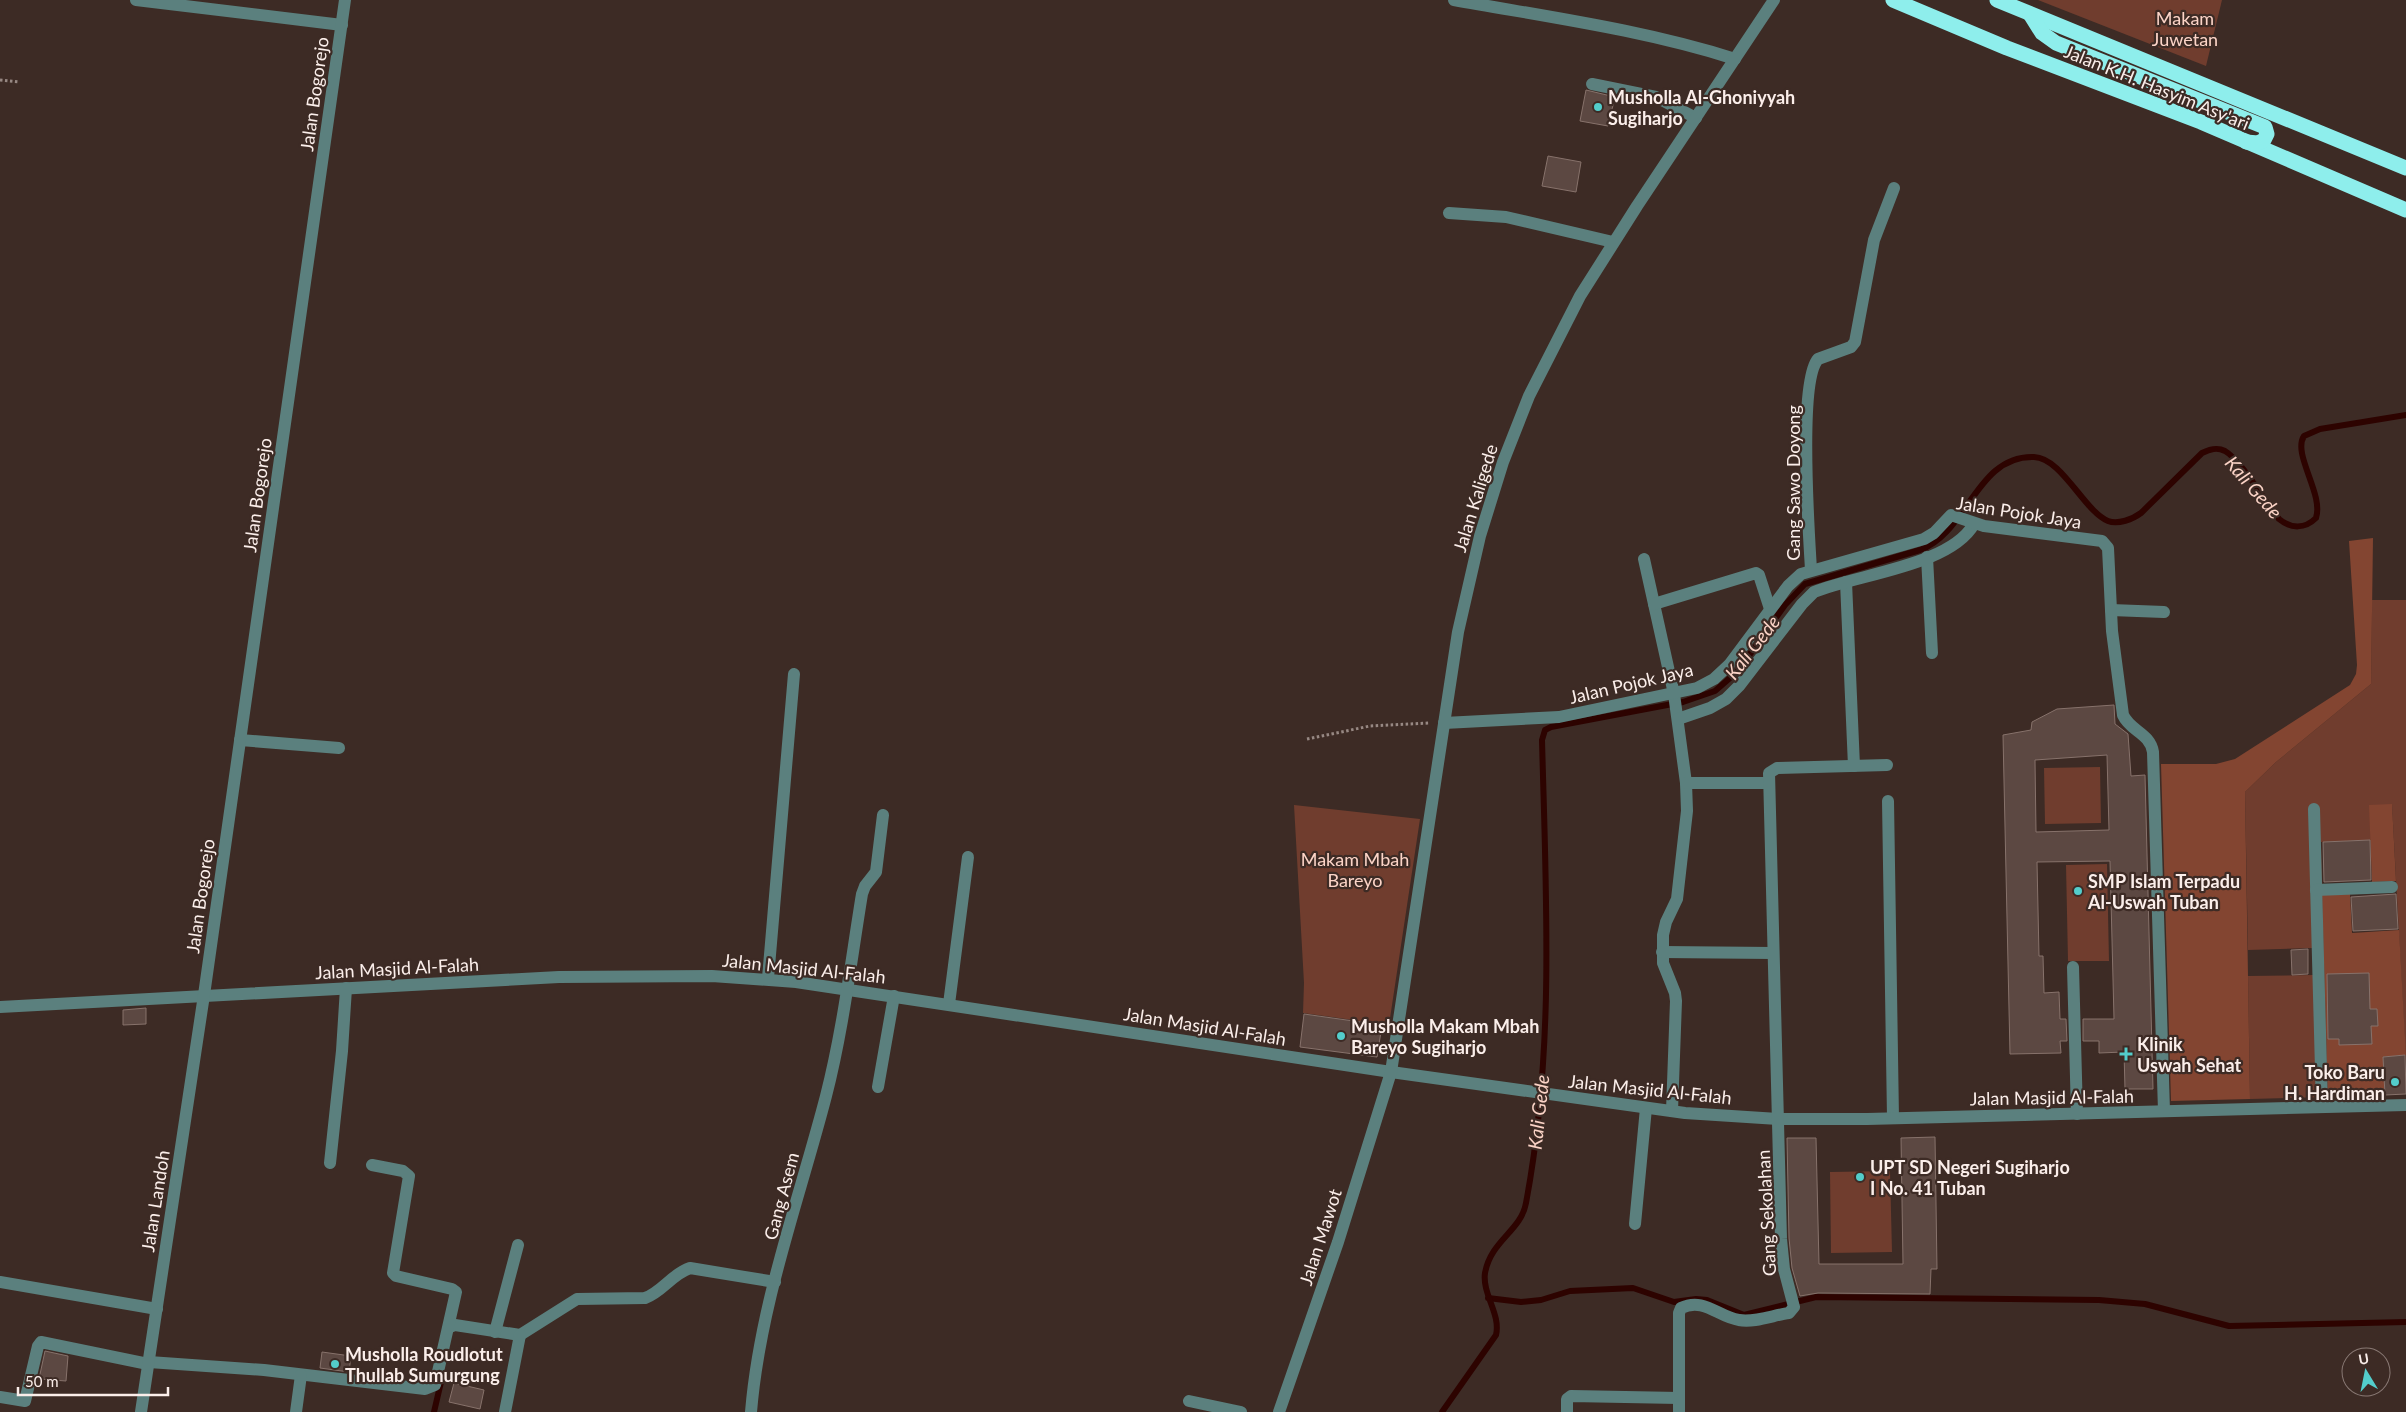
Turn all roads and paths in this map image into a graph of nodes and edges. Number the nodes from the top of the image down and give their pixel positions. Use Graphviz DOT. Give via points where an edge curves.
graph roads {
  1 [pos="136,0"];
  2 [pos="345,0"];
  3 [pos="1454,0"];
  4 [pos="1774,0"];
  5 [pos="1893,0"];
  6 [pos="1997,0"];
  7 [pos="2030,14"];
  8 [pos="342,25"];
  9 [pos="1735,59"];
  10 [pos="0,80"];
  11 [pos="19,82"];
  12 [pos="1592,84"];
  13 [pos="1696,118"];
  14 [pos="2244,141"];
  15 [pos="2406,168"];
  16 [pos="1894,188"];
  17 [pos="2406,210"];
  18 [pos="1448,213"];
  19 [pos="1613,242"];
  20 [pos="1971,522"];
  21 [pos="1928,558"];
  22 [pos="1644,559"];
  23 [pos="1811,570"];
  24 [pos="1846,582"];
  25 [pos="1654,604"];
  26 [pos="1770,609"];
  27 [pos="2110,610"];
  28 [pos="2164,612"];
  29 [pos="1932,653"];
  30 [pos="794,674"];
  31 [pos="1676,706"];
  32 [pos="1444,723"];
  33 [pos="1307,739"];
  34 [pos="240,740"];
  35 [pos="338,748"];
  36 [pos="1887,765"];
  37 [pos="1854,766"];
  38 [pos="1686,783"];
  39 [pos="1768,783"];
  40 [pos="1888,801"];
  41 [pos="2314,809"];
  42 [pos="884,815"];
  43 [pos="968,857"];
  44 [pos="2392,887"];
  45 [pos="2316,890"];
  46 [pos="1662,952"];
  47 [pos="1773,953"];
  48 [pos="2073,967"];
  49 [pos="768,978"];
  50 [pos="346,988"];
  51 [pos="847,989"];
  52 [pos="204,995"];
  53 [pos="894,996"];
  54 [pos="950,1004"];
  55 [pos="0,1007"];
  56 [pos="1391,1072"];
  57 [pos="878,1087"];
  58 [pos="2406,1105"];
  59 [pos="1646,1108"];
  60 [pos="2322,1108"];
  61 [pos="1672,1111"];
  62 [pos="2164,1112"];
  63 [pos="2077,1114"];
  64 [pos="1893,1118"];
  65 [pos="1778,1119"];
  66 [pos="330,1163"];
  67 [pos="372,1165"];
  68 [pos="1635,1224"];
  69 [pos="518,1245"];
  70 [pos="0,1282"];
  71 [pos="775,1282"];
  72 [pos="156,1309"];
  73 [pos="450,1327"];
  74 [pos="495,1332"];
  75 [pos="520,1335"];
  76 [pos="148,1363"];
  77 [pos="301,1375"];
  78 [pos="0,1397"];
  79 [pos="1679,1398"];
  80 [pos="1190,1401"];
  81 [pos="141,1412"];
  82 [pos="296,1412"];
  83 [pos="505,1412"];
  84 [pos="751,1412"];
  85 [pos="1241,1412"];
  86 [pos="1279,1412"];
  87 [pos="1567,1412"];
  88 [pos="1679,1412"];
  1 -- 8 [label="street"];
  2 -- 8 [label="street, Jalan Bogorejo"];
  3 -- 9 [label="street" via="1644,35"];
  4 -- 9 [label="street, Jalan Kaligede"];
  5 -- 14 [label="highway, Jalan K.H. Hasyim Asy'ari"];
  6 -- 7 [label="highway, Jalan K.H. Hasyim Asy'ari"];
  7 -- 14 [label="highway" via="2042,33 2056,43 2265,127 2267,134 2264,140 2258,143"];
  7 -- 15 [label="highway, Jalan K.H. Hasyim Asy'ari"];
  8 -- 34 [label="street, Jalan Bogorejo"];
  9 -- 13 [label="street, Jalan Kaligede"];
  10 -- 11 [label="path"];
  12 -- 13 [label="street" via="1656,97"];
  13 -- 19 [label="street, Jalan Kaligede"];
  14 -- 17 [label="highway, Jalan K.H. Hasyim Asy'ari"];
  16 -- 23 [label="street, Gang Sawo Doyong" via="1874,240 1855,342 1851,347 1818,359 1811,373 1806,446"];
  18 -- 19 [label="street" via="1506,218"];
  19 -- 32 [label="street, Jalan Kaligede" via="1543,366 1502,462 1465,598"];
  20 -- 21 [label="street" via="1967,534 1958,542"];
  20 -- 23 [label="street, Jalan Pojok Jaya" via="1956,516 1947,517 1934,533 1924,539"];
  20 -- 27 [label="street, Jalan Pojok Jaya" via="2104,542 2108,548"];
  21 -- 24 [label="street"];
  21 -- 29 [label="street"];
  22 -- 25 [label="street"];
  23 -- 26 [label="street, Jalan Pojok Jaya" via="1792,581"];
  24 -- 31 [label="street" via="1814,592 1805,600 1739,686 1726,698 1710,708"];
  24 -- 37 [label="street"];
  25 -- 26 [label="street" via="1756,573 1760,576"];
  25 -- 31 [label="street"];
  26 -- 31 [label="street, Jalan Pojok Jaya" via="1719,675"];
  27 -- 28 [label="street"];
  27 -- 62 [label="street, Jalan Pojok Jaya" via="2123,715 2149,740 2153,752"];
  30 -- 49 [label="street"];
  31 -- 32 [label="street, Jalan Pojok Jaya"];
  31 -- 38 [label="street"];
  32 -- 33 [label="path" via="1370,726"];
  32 -- 56 [label="street, Jalan Kaligede"];
  34 -- 35 [label="street"];
  34 -- 52 [label="street, Jalan Bogorejo"];
  36 -- 37 [label="street"];
  37 -- 39 [label="street" via="1774,769"];
  38 -- 39 [label="street"];
  38 -- 46 [label="street" via="1678,899 1663,931"];
  39 -- 47 [label="street, Gang Sekolahan"];
  40 -- 64 [label="street"];
  41 -- 45 [label="street"];
  42 -- 51 [label="street, Gang Asem" via="876,870 863,891"];
  43 -- 54 [label="street"];
  44 -- 45 [label="street"];
  45 -- 60 [label="street"];
  46 -- 47 [label="street"];
  46 -- 61 [label="street" via="1675,996"];
  47 -- 65 [label="street, Gang Sekolahan"];
  48 -- 63 [label="street"];
  49 -- 50 [label="street, Jalan Masjid Al-Falah" via="615,976"];
  49 -- 51 [label="street, Jalan Masjid Al-Falah"];
  50 -- 52 [label="street, Jalan Masjid Al-Falah"];
  50 -- 66 [label="street"];
  51 -- 53 [label="street, Jalan Masjid Al-Falah"];
  51 -- 71 [label="street, Gang Asem" via="831,1078"];
  52 -- 55 [label="street, Jalan Masjid Al-Falah"];
  52 -- 72 [label="street, Jalan Landoh"];
  53 -- 54 [label="street, Jalan Masjid Al-Falah"];
  53 -- 57 [label="street"];
  54 -- 56 [label="street, Jalan Masjid Al-Falah"];
  56 -- 59 [label="street, Jalan Masjid Al-Falah"];
  56 -- 86 [label="street, Jalan Mawot" via="1338,1242"];
  58 -- 60 [label="street, Jalan Masjid Al-Falah"];
  59 -- 61 [label="street, Jalan Masjid Al-Falah"];
  59 -- 68 [label="street"];
  60 -- 62 [label="street, Jalan Masjid Al-Falah"];
  61 -- 65 [label="street, Jalan Masjid Al-Falah"];
  62 -- 63 [label="street, Jalan Masjid Al-Falah"];
  63 -- 64 [label="street, Jalan Masjid Al-Falah"];
  64 -- 65 [label="street, Jalan Masjid Al-Falah"];
  65 -- 79 [label="street, Gang Sekolahan" via="1782,1254 1793,1310 1744,1320 1702,1305 1681,1308"];
  67 -- 73 [label="street" via="403,1171 409,1176 393,1273 455,1290"];
  69 -- 74 [label="street"];
  70 -- 72 [label="street"];
  71 -- 75 [label="street" via="690,1268 645,1298 575,1299"];
  71 -- 84 [label="street, Gang Asem" via="757,1365"];
  72 -- 76 [label="street, Jalan Landoh"];
  73 -- 74 [label="street" via="455,1325"];
  73 -- 77 [label="street" via="436,1384 430,1389"];
  74 -- 75 [label="street"];
  75 -- 83 [label="street"];
  76 -- 77 [label="street"];
  76 -- 78 [label="street" via="41,1342 25,1400"];
  76 -- 81 [label="street, Jalan Landoh"];
  77 -- 82 [label="street"];
  79 -- 87 [label="street" via="1571,1396 1567,1399"];
  79 -- 88 [label="street"];
  80 -- 85 [label="street"];
}
